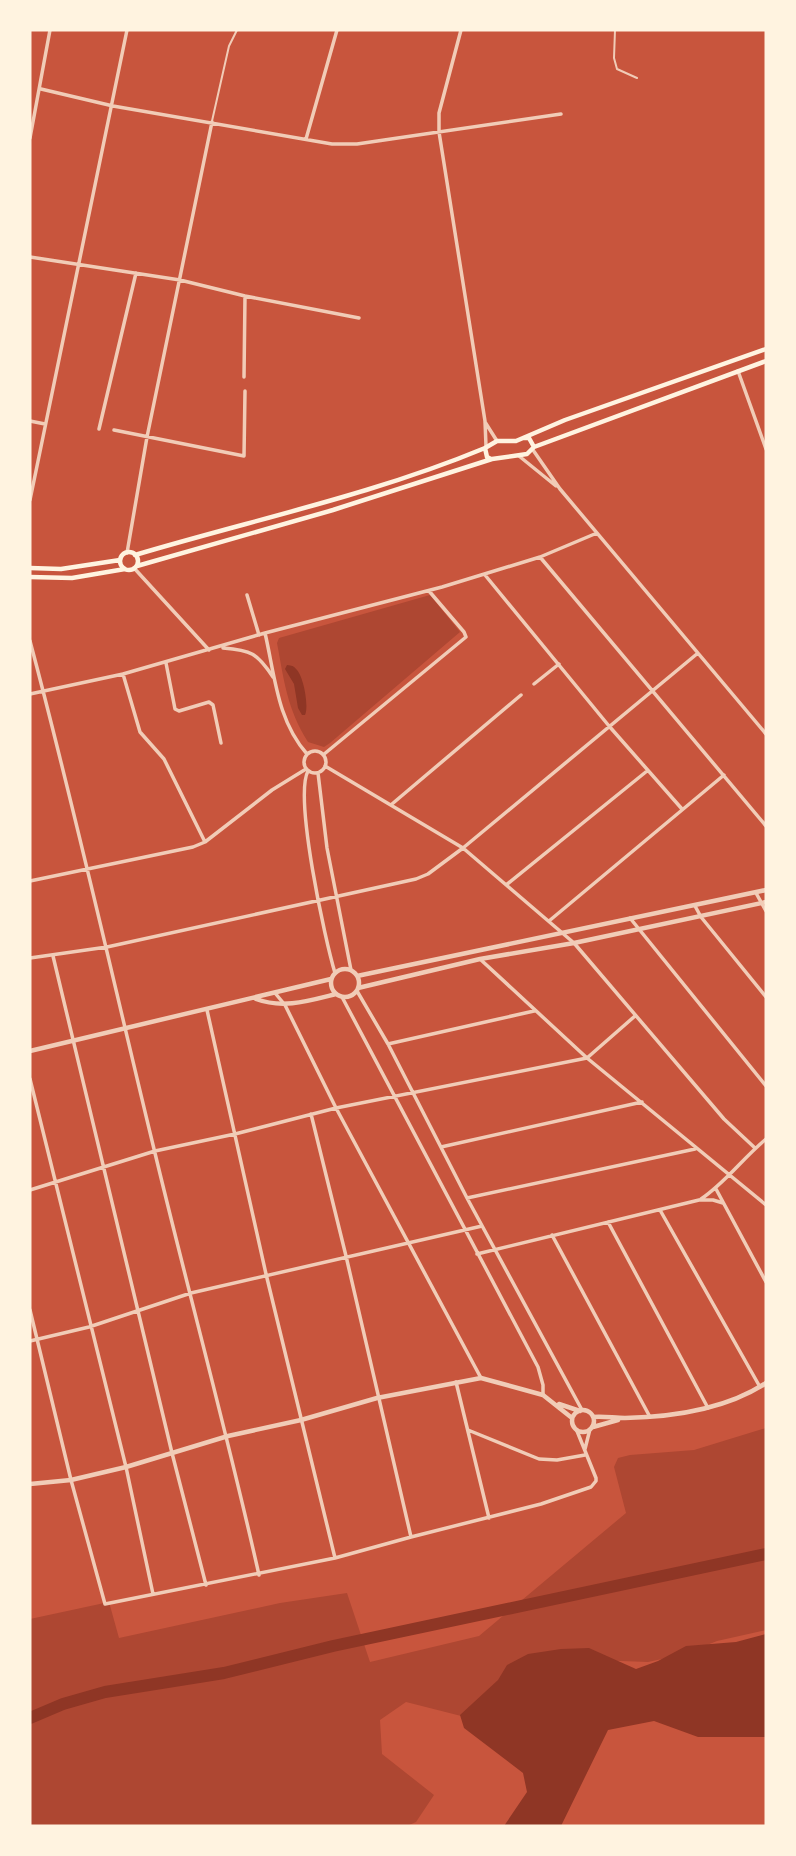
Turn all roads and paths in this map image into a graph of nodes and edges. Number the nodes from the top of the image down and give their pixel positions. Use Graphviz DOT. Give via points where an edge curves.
graph roads {
  1 [pos="50,30"];
  2 [pos="127,30"];
  3 [pos="237,30"];
  4 [pos="337,30"];
  5 [pos="461,30"];
  6 [pos="615,30"];
  7 [pos="637,78"];
  8 [pos="41,89"];
  9 [pos="30,96"];
  10 [pos="38,97"];
  11 [pos="113,106"];
  12 [pos="561,114"];
  13 [pos="212,122"];
  14 [pos="439,132"];
  15 [pos="30,138"];
  16 [pos="306,139"];
  17 [pos="30,257"];
  18 [pos="79,265"];
  19 [pos="136,273"];
  20 [pos="180,280"];
  21 [pos="245,296"];
  22 [pos="359,318"];
  23 [pos="766,349"];
  24 [pos="766,361"];
  25 [pos="738,371"];
  26 [pos="244,377"];
  27 [pos="244,391"];
  28 [pos="30,421"];
  29 [pos="485,421"];
  30 [pos="46,424"];
  31 [pos="99,429"];
  32 [pos="114,430"];
  33 [pos="147,437"];
  34 [pos="523,438"];
  35 [pos="497,441"];
  36 [pos="486,447"];
  37 [pos="533,448"];
  38 [pos="766,449"];
  39 [pos="519,456"];
  40 [pos="492,458"];
  41 [pos="560,489"];
  42 [pos="30,500"];
  43 [pos="597,533"];
  44 [pos="127,553"];
  45 [pos="135,555"];
  46 [pos="540,556"];
  47 [pos="120,559"];
  48 [pos="136,567"];
  49 [pos="30,568"];
  50 [pos="125,569"];
  51 [pos="485,575"];
  52 [pos="30,577"];
  53 [pos="429,591"];
  54 [pos="247,595"];
  55 [pos="265,633"];
  56 [pos="259,635"];
  57 [pos="30,641"];
  58 [pos="218,648"];
  59 [pos="209,650"];
  60 [pos="698,653"];
  61 [pos="166,663"];
  62 [pos="559,664"];
  63 [pos="124,674"];
  64 [pos="274,678"];
  65 [pos="534,684"];
  66 [pos="652,690"];
  67 [pos="43,692"];
  68 [pos="30,694"];
  69 [pos="521,695"];
  70 [pos="609,726"];
  71 [pos="766,734"];
  72 [pos="221,743"];
  73 [pos="307,754"];
  74 [pos="323,755"];
  75 [pos="326,766"];
  76 [pos="307,770"];
  77 [pos="647,771"];
  78 [pos="318,773"];
  79 [pos="724,775"];
  80 [pos="392,804"];
  81 [pos="682,809"];
  82 [pos="766,826"];
  83 [pos="205,842"];
  84 [pos="463,848"];
  85 [pos="87,869"];
  86 [pos="30,881"];
  87 [pos="506,886"];
  88 [pos="766,890"];
  89 [pos="756,893"];
  90 [pos="335,897"];
  91 [pos="319,900"];
  92 [pos="763,903"];
  93 [pos="695,906"];
  94 [pos="766,911"];
  95 [pos="701,917"];
  96 [pos="630,918"];
  97 [pos="549,920"];
  98 [pos="638,929"];
  99 [pos="562,933"];
  100 [pos="574,943"];
  101 [pos="107,947"];
  102 [pos="53,956"];
  103 [pos="30,958"];
  104 [pos="480,959"];
  105 [pos="351,970"];
  106 [pos="335,973"];
  107 [pos="357,976"];
  108 [pos="331,979"];
  109 [pos="358,990"];
  110 [pos="275,993"];
  111 [pos="336,994"];
  112 [pos="342,997"];
  113 [pos="766,997"];
  114 [pos="255,999"];
  115 [pos="285,1005"];
  116 [pos="207,1010"];
  117 [pos="534,1011"];
  118 [pos="635,1016"];
  119 [pos="125,1027"];
  120 [pos="72,1041"];
  121 [pos="388,1044"];
  122 [pos="30,1051"];
  123 [pos="587,1058"];
  124 [pos="30,1079"];
  125 [pos="766,1086"];
  126 [pos="412,1093"];
  127 [pos="394,1097"];
  128 [pos="642,1102"];
  129 [pos="336,1108"];
  130 [pos="311,1114"];
  131 [pos="235,1134"];
  132 [pos="766,1139"];
  133 [pos="441,1147"];
  134 [pos="755,1148"];
  135 [pos="695,1149"];
  136 [pos="155,1152"];
  137 [pos="104,1166"];
  138 [pos="729,1173"];
  139 [pos="55,1181"];
  140 [pos="30,1189"];
  141 [pos="716,1189"];
  142 [pos="467,1198"];
  143 [pos="699,1200"];
  144 [pos="723,1203"];
  145 [pos="766,1205"];
  146 [pos="660,1210"];
  147 [pos="608,1222"];
  148 [pos="482,1226"];
  149 [pos="464,1230"];
  150 [pos="552,1236"];
  151 [pos="408,1242"];
  152 [pos="494,1249"];
  153 [pos="477,1254"];
  154 [pos="346,1256"];
  155 [pos="266,1274"];
  156 [pos="766,1282"];
  157 [pos="191,1293"];
  158 [pos="30,1310"];
  159 [pos="139,1311"];
  160 [pos="89,1326"];
  161 [pos="30,1341"];
  162 [pos="37,1341"];
  163 [pos="481,1378"];
  164 [pos="456,1382"];
  165 [pos="766,1383"];
  166 [pos="760,1387"];
  167 [pos="543,1395"];
  168 [pos="377,1398"];
  169 [pos="555,1403"];
  170 [pos="708,1408"];
  171 [pos="581,1411"];
  172 [pos="593,1417"];
  173 [pos="650,1417"];
  174 [pos="572,1418"];
  175 [pos="622,1418"];
  176 [pos="301,1420"];
  177 [pos="591,1428"];
  178 [pos="468,1430"];
  179 [pos="577,1431"];
  180 [pos="228,1436"];
  181 [pos="172,1453"];
  182 [pos="585,1453"];
  183 [pos="126,1467"];
  184 [pos="71,1480"];
  185 [pos="30,1484"];
  186 [pos="489,1518"];
  187 [pos="411,1536"];
  188 [pos="335,1558"];
  189 [pos="259,1575"];
  190 [pos="206,1585"];
  191 [pos="153,1595"];
  1 -- 8 [label="street"];
  2 -- 11 [label="street"];
  3 -- 13 [label="lane" via="229,46"];
  4 -- 16 [label="street"];
  5 -- 14 [label="street" via="439,113"];
  6 -- 7 [label="lane" via="617,69"];
  8 -- 10 [label="street"];
  8 -- 11 [label="street"];
  9 -- 10 [label="street"];
  10 -- 15 [label="street"];
  11 -- 13 [label="street"];
  11 -- 18 [label="street"];
  12 -- 14 [label="street"];
  13 -- 16 [label="street"];
  13 -- 20 [label="street"];
  14 -- 16 [label="street" via="357,144"];
  14 -- 29 [label="street"];
  17 -- 18 [label="street"];
  18 -- 19 [label="street"];
  18 -- 30 [label="street"];
  19 -- 20 [label="street"];
  19 -- 31 [label="street"];
  20 -- 21 [label="street"];
  20 -- 33 [label="street"];
  21 -- 22 [label="street"];
  21 -- 26 [label="street"];
  23 -- 34 [label="main road"];
  24 -- 25 [label="main road"];
  25 -- 37 [label="main road"];
  25 -- 38 [label="street"];
  27 -- 33 [label="street" via="244,456"];
  28 -- 30 [label="street"];
  29 -- 35 [label="street"];
  29 -- 36 [label="street"];
  30 -- 42 [label="street"];
  32 -- 33 [label="street"];
  33 -- 44 [label="street"];
  34 -- 35 [label="main road"];
  34 -- 37 [label="main road" via="528,438"];
  35 -- 36 [label="main road"];
  36 -- 40 [label="main road" via="487,457"];
  36 -- 45 [label="main road" via="349,497"];
  37 -- 39 [label="main road"];
  37 -- 41 [label="street"];
  39 -- 40 [label="main road"];
  39 -- 41 [label="street"];
  40 -- 48 [label="main road"];
  41 -- 43 [label="street"];
  43 -- 46 [label="street"];
  43 -- 60 [label="street"];
  44 -- 45 [label="main road"];
  44 -- 47 [label="main road"];
  45 -- 48 [label="main road"];
  46 -- 51 [label="street"];
  46 -- 66 [label="street"];
  47 -- 49 [label="main road" via="61,569"];
  47 -- 50 [label="main road"];
  48 -- 50 [label="main road"];
  48 -- 59 [label="street"];
  50 -- 52 [label="main road" via="72,578"];
  51 -- 53 [label="street"];
  51 -- 62 [label="street"];
  53 -- 55 [label="street"];
  53 -- 74 [label="street" via="466,636"];
  54 -- 56 [label="street"];
  55 -- 56 [label="street"];
  55 -- 64 [label="street"];
  56 -- 58 [label="street"];
  57 -- 67 [label="street"];
  58 -- 59 [label="street"];
  58 -- 64 [label="street" via="256,655"];
  59 -- 61 [label="street"];
  60 -- 66 [label="street"];
  60 -- 71 [label="street"];
  61 -- 63 [label="street"];
  61 -- 72 [label="street" via="175,709 214,705"];
  62 -- 65 [label="street"];
  62 -- 70 [label="street"];
  63 -- 67 [label="street"];
  63 -- 83 [label="street" via="140,732 164,759"];
  64 -- 73 [label="street" via="293,739"];
  66 -- 70 [label="street"];
  66 -- 79 [label="street"];
  67 -- 68 [label="street"];
  67 -- 85 [label="street"];
  69 -- 80 [label="street"];
  70 -- 77 [label="street"];
  70 -- 84 [label="street"];
  73 -- 74 [label="street"];
  73 -- 76 [label="street"];
  74 -- 75 [label="street"];
  75 -- 78 [label="street"];
  75 -- 80 [label="street"];
  76 -- 78 [label="street"];
  76 -- 83 [label="street" via="272,790"];
  76 -- 91 [label="street" via="303,788"];
  77 -- 81 [label="street"];
  77 -- 87 [label="street"];
  78 -- 90 [label="street"];
  79 -- 81 [label="street"];
  79 -- 82 [label="street"];
  80 -- 84 [label="street"];
  81 -- 97 [label="street"];
  83 -- 85 [label="street"];
  84 -- 87 [label="street"];
  84 -- 90 [label="street" via="416,879"];
  85 -- 86 [label="street"];
  85 -- 101 [label="street"];
  87 -- 97 [label="street"];
  88 -- 89 [label="street"];
  89 -- 92 [label="street"];
  89 -- 93 [label="street"];
  90 -- 91 [label="street"];
  90 -- 105 [label="street"];
  91 -- 101 [label="street"];
  91 -- 106 [label="street"];
  92 -- 94 [label="street"];
  92 -- 95 [label="street"];
  93 -- 95 [label="street"];
  93 -- 96 [label="street"];
  95 -- 98 [label="street"];
  95 -- 113 [label="street"];
  96 -- 98 [label="street"];
  96 -- 99 [label="street"];
  97 -- 99 [label="street"];
  98 -- 100 [label="street"];
  98 -- 125 [label="street"];
  99 -- 100 [label="street"];
  99 -- 107 [label="street"];
  100 -- 104 [label="street"];
  100 -- 118 [label="street"];
  101 -- 102 [label="street"];
  101 -- 119 [label="street"];
  102 -- 103 [label="street"];
  102 -- 120 [label="street"];
  104 -- 109 [label="street"];
  104 -- 117 [label="street"];
  105 -- 106 [label="street"];
  105 -- 107 [label="street"];
  106 -- 108 [label="street"];
  107 -- 109 [label="street"];
  108 -- 110 [label="street"];
  108 -- 111 [label="street"];
  109 -- 112 [label="street"];
  109 -- 121 [label="street"];
  110 -- 114 [label="street"];
  110 -- 115 [label="street"];
  111 -- 112 [label="street"];
  111 -- 115 [label="street"];
  112 -- 127 [label="street"];
  114 -- 115 [label="street"];
  114 -- 116 [label="street"];
  115 -- 129 [label="street"];
  116 -- 119 [label="street"];
  116 -- 131 [label="street"];
  117 -- 121 [label="street"];
  117 -- 123 [label="street"];
  118 -- 123 [label="street"];
  118 -- 134 [label="street"];
  119 -- 120 [label="street"];
  119 -- 136 [label="street"];
  120 -- 122 [label="street"];
  120 -- 137 [label="street"];
  121 -- 126 [label="street"];
  123 -- 126 [label="street"];
  123 -- 128 [label="street"];
  124 -- 139 [label="street"];
  126 -- 127 [label="street"];
  126 -- 133 [label="street"];
  127 -- 129 [label="street"];
  127 -- 149 [label="street"];
  128 -- 133 [label="street"];
  128 -- 135 [label="street"];
  129 -- 130 [label="street"];
  129 -- 151 [label="street"];
  130 -- 131 [label="street"];
  130 -- 154 [label="street"];
  131 -- 136 [label="street"];
  131 -- 155 [label="street"];
  132 -- 134 [label="street"];
  133 -- 142 [label="street"];
  134 -- 138 [label="street"];
  135 -- 138 [label="street"];
  135 -- 142 [label="street"];
  136 -- 137 [label="street"];
  136 -- 157 [label="street"];
  137 -- 139 [label="street"];
  137 -- 159 [label="street"];
  138 -- 141 [label="street"];
  138 -- 145 [label="street"];
  139 -- 140 [label="street"];
  139 -- 160 [label="street"];
  141 -- 143 [label="street"];
  141 -- 144 [label="street"];
  142 -- 148 [label="street"];
  143 -- 144 [label="street"];
  143 -- 146 [label="street"];
  144 -- 156 [label="street"];
  146 -- 147 [label="street"];
  146 -- 166 [label="street"];
  147 -- 150 [label="street"];
  147 -- 170 [label="street"];
  148 -- 149 [label="street"];
  148 -- 152 [label="street"];
  149 -- 151 [label="street"];
  149 -- 153 [label="street"];
  150 -- 152 [label="street"];
  150 -- 173 [label="street"];
  151 -- 154 [label="street"];
  151 -- 163 [label="street"];
  152 -- 153 [label="street"];
  152 -- 171 [label="street"];
  153 -- 167 [label="street" via="538,1367"];
  154 -- 155 [label="street"];
  154 -- 168 [label="street"];
  155 -- 157 [label="street"];
  155 -- 176 [label="street"];
  157 -- 159 [label="street"];
  157 -- 180 [label="street"];
  158 -- 162 [label="street"];
  159 -- 160 [label="street"];
  159 -- 181 [label="street"];
  160 -- 162 [label="street"];
  160 -- 183 [label="street"];
  161 -- 162 [label="street"];
  162 -- 184 [label="street"];
  163 -- 164 [label="street"];
  163 -- 167 [label="street"];
  164 -- 168 [label="street"];
  164 -- 178 [label="street"];
  165 -- 166 [label="street"];
  166 -- 170 [label="street"];
  167 -- 169 [label="street"];
  168 -- 176 [label="street"];
  168 -- 187 [label="street"];
  169 -- 171 [label="street"];
  169 -- 174 [label="street"];
  170 -- 173 [label="street"];
  171 -- 172 [label="street"];
  171 -- 174 [label="street"];
  172 -- 175 [label="street"];
  172 -- 177 [label="street"];
  173 -- 175 [label="street"];
  174 -- 179 [label="street"];
  175 -- 177 [label="street"];
  176 -- 180 [label="street"];
  176 -- 188 [label="street"];
  177 -- 179 [label="street"];
  177 -- 182 [label="street"];
  178 -- 182 [label="street" via="539,1459"];
  178 -- 186 [label="street"];
  179 -- 182 [label="street"];
  180 -- 181 [label="street"];
  180 -- 189 [label="street"];
  181 -- 183 [label="street"];
  181 -- 190 [label="street"];
  182 -- 186 [label="street" via="596,1478 591,1487"];
  183 -- 184 [label="street"];
  183 -- 191 [label="street"];
  184 -- 185 [label="street"];
  184 -- 191 [label="street" via="105,1604"];
  186 -- 187 [label="street"];
  187 -- 188 [label="street"];
  188 -- 189 [label="street"];
  189 -- 190 [label="street"];
  190 -- 191 [label="street"];
}
